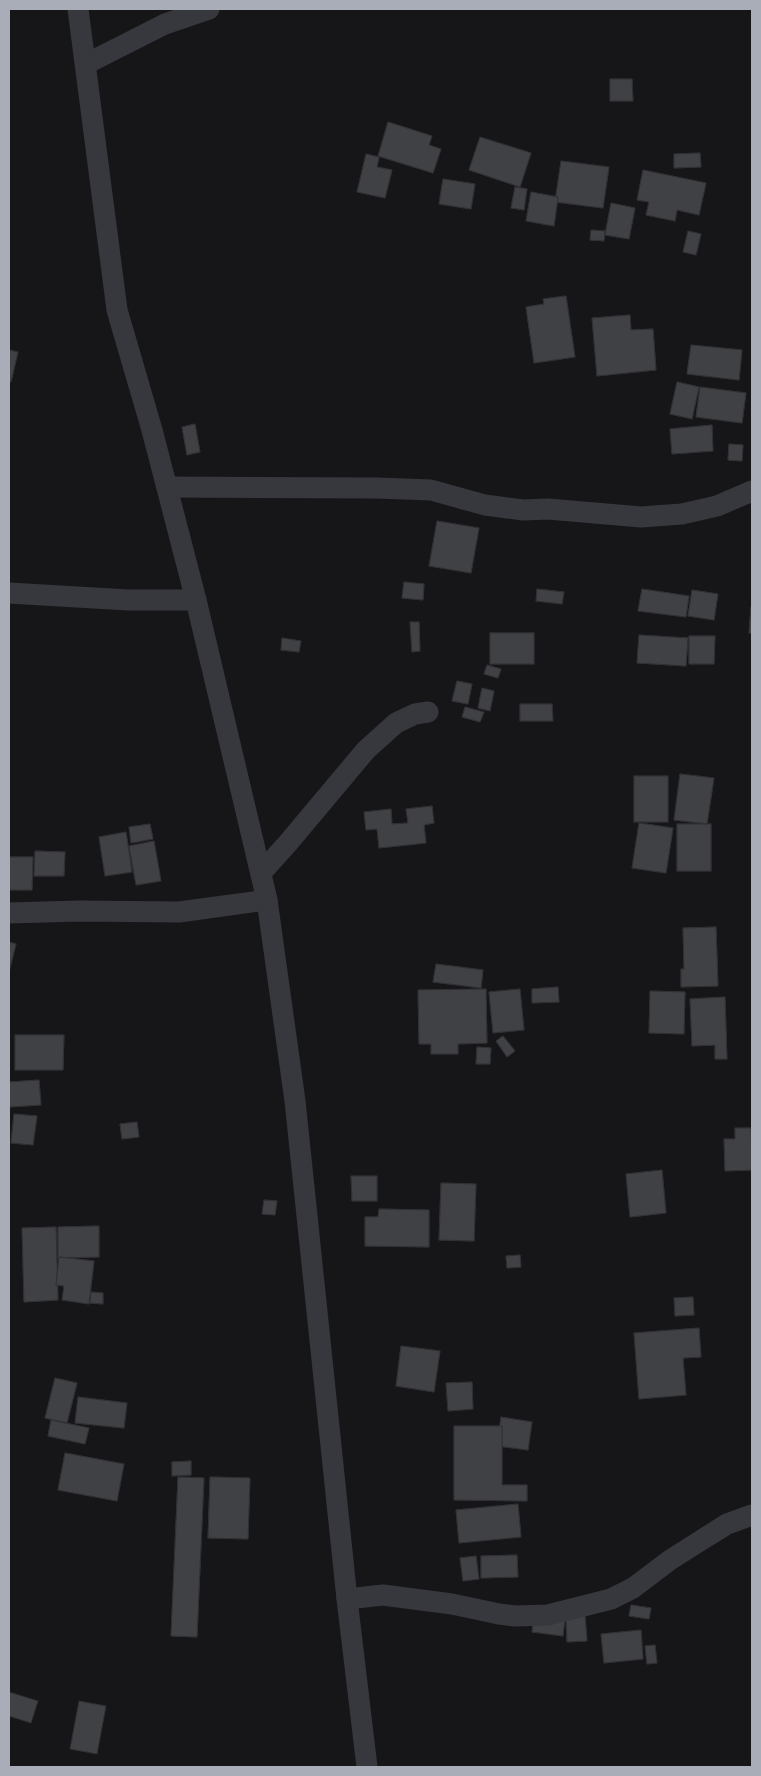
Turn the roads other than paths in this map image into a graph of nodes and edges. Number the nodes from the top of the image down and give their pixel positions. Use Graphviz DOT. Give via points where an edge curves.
graph roads {
  1 [pos="78,9"];
  2 [pos="209,9"];
  3 [pos="86,64"];
  4 [pos="167,487"];
  5 [pos="752,491"];
  6 [pos="9,593"];
  7 [pos="196,600"];
  8 [pos="428,712"];
  9 [pos="260,873"];
  10 [pos="267,900"];
  11 [pos="9,913"];
  12 [pos="752,1515"];
  13 [pos="347,1599"];
  14 [pos="367,1767"];
  1 -- 3 [label="street"];
  2 -- 3 [label="street" via="165,24"];
  3 -- 4 [label="street" via="117,310"];
  4 -- 5 [label="street" via="430,490 504,508 641,517 682,514 717,506"];
  4 -- 7 [label="street"];
  6 -- 7 [label="street" via="128,600"];
  7 -- 9 [label="street"];
  8 -- 9 [label="street" via="415,714 396,724 366,750"];
  9 -- 10 [label="street"];
  10 -- 11 [label="street" via="179,912"];
  10 -- 13 [label="street" via="296,1101"];
  12 -- 13 [label="street" via="727,1524 633,1588 611,1598 548,1615 515,1616 383,1595"];
  13 -- 14 [label="street"];
}
